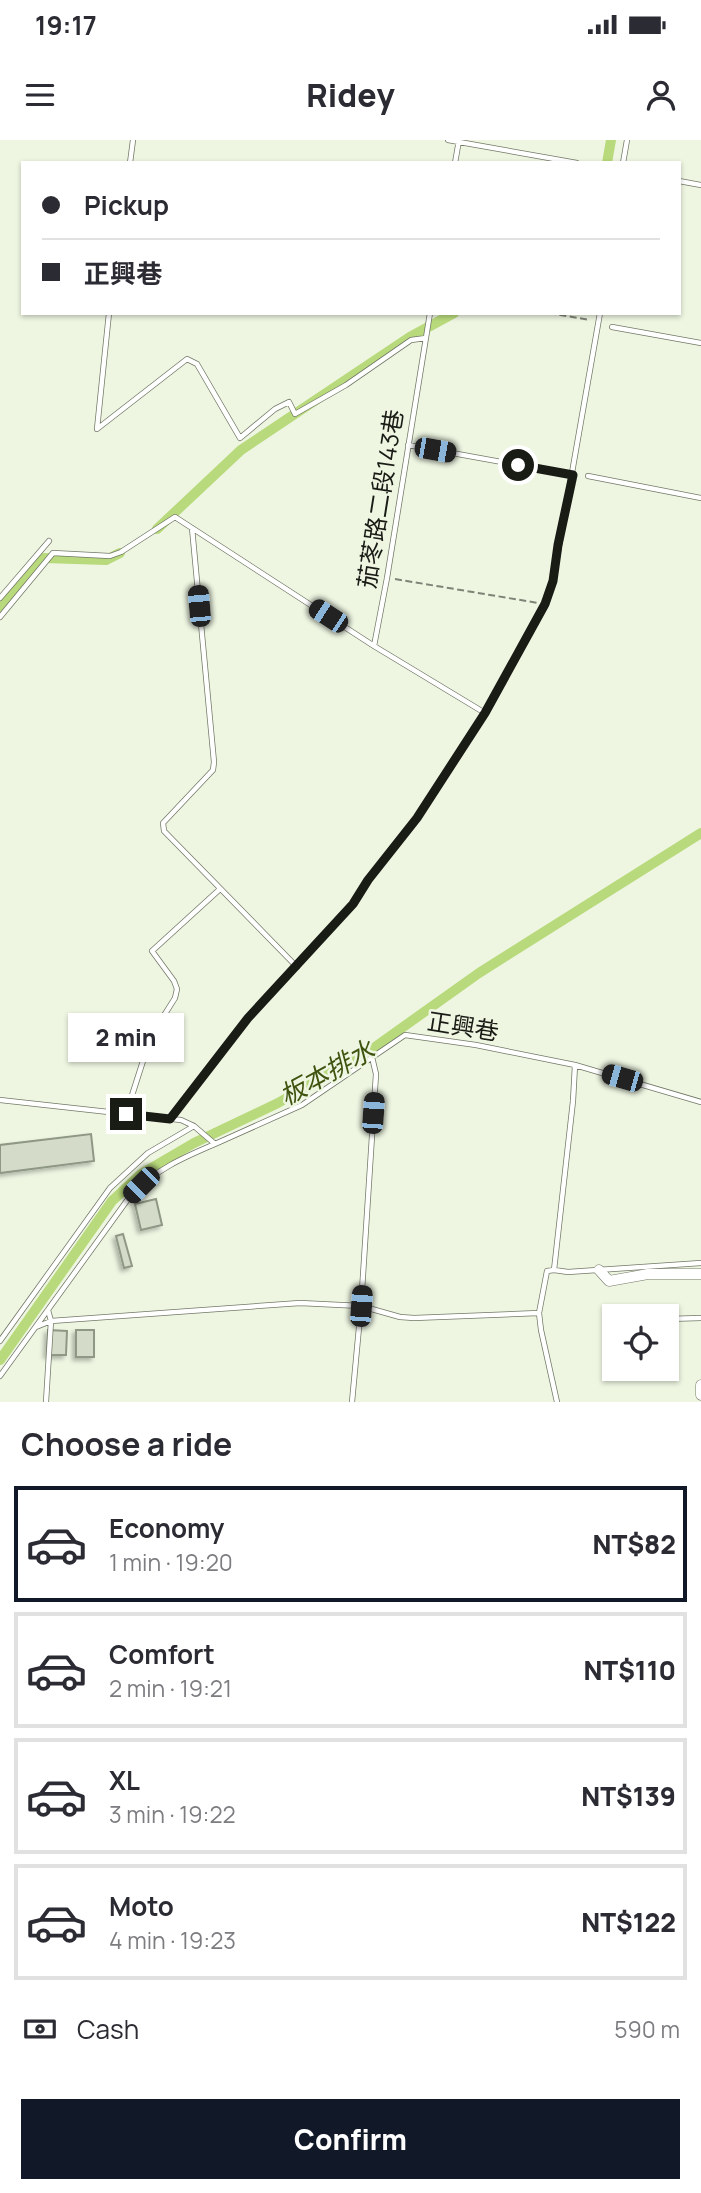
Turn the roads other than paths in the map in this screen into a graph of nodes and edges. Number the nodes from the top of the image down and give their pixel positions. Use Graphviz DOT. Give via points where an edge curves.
graph roads {
  1 [pos="133,140"];
  2 [pos="448,140"];
  3 [pos="627,140"];
  4 [pos="459,141"];
  5 [pos="130,161"];
  6 [pos="455,161"];
  7 [pos="566,161"];
  8 [pos="623,161"];
  9 [pos="681,181"];
  10 [pos="701,185"];
  11 [pos="109,315"];
  12 [pos="430,315"];
  13 [pos="600,315"];
  14 [pos="612,327"];
  15 [pos="426,338"];
  16 [pos="701,343"];
  17 [pos="408,445"];
  18 [pos="573,475"];
  19 [pos="588,476"];
  20 [pos="701,498"];
  21 [pos="192,528"];
  22 [pos="49,541"];
  23 [pos="0,598"];
  24 [pos="0,617"];
  25 [pos="374,646"];
  26 [pos="485,713"];
  27 [pos="220,889"];
  28 [pos="298,967"];
  29 [pos="372,1057"];
  30 [pos="575,1065"];
  31 [pos="0,1100"];
  32 [pos="701,1102"];
  33 [pos="126,1114"];
  34 [pos="170,1119"];
  35 [pos="194,1126"];
  36 [pos="213,1142"];
  37 [pos="701,1263"];
  38 [pos="554,1270"];
  39 [pos="598,1270"];
  40 [pos="701,1274"];
  41 [pos="361,1306"];
  42 [pos="48,1310"];
  43 [pos="539,1313"];
  44 [pos="701,1318"];
  45 [pos="679,1319"];
  46 [pos="51,1321"];
  47 [pos="36,1327"];
  48 [pos="0,1340"];
  49 [pos="0,1376"];
  50 [pos="701,1385"];
  51 [pos="701,1395"];
  52 [pos="46,1402"];
  53 [pos="352,1402"];
  54 [pos="556,1402"];
  1 -- 5 [label="lane"];
  2 -- 4 [label="lane"];
  3 -- 8 [label="lane"];
  4 -- 6 [label="lane"];
  4 -- 7 [label="lane"];
  9 -- 10 [label="lane"];
  11 -- 15 [label="lane" via="97,429 187,359 197,364 240,438 275,409 289,402 295,414 411,340"];
  12 -- 15 [label="lane, 茄苳路二段143巷"];
  13 -- 18 [label="lane"];
  14 -- 16 [label="lane"];
  15 -- 17 [label="lane, 茄苳路二段143巷"];
  17 -- 18 [label="lane"];
  17 -- 25 [label="lane, 茄苳路二段143巷"];
  18 -- 26 [label="lane" via="545,604"];
  19 -- 20 [label="lane"];
  21 -- 24 [label="lane" via="175,517 110,556 53,553"];
  21 -- 25 [label="lane"];
  21 -- 27 [label="lane" via="214,762 213,770 163,823 164,831"];
  22 -- 23 [label="lane"];
  25 -- 26 [label="lane"];
  26 -- 28 [label="lane" via="417,818 353,904"];
  27 -- 28 [label="lane"];
  27 -- 33 [label="lane" via="152,951 177,989 151,1036"];
  28 -- 34 [label="lane" via="248,1018"];
  29 -- 30 [label="lane, 正興巷" via="405,1035"];
  29 -- 36 [label="lane, 正興巷" via="302,1105"];
  29 -- 41 [label="lane" via="376,1074"];
  30 -- 32 [label="lane, 正興巷"];
  30 -- 38 [label="lane"];
  31 -- 33 [label="lane"];
  33 -- 34 [label="lane"];
  34 -- 35 [label="lane"];
  35 -- 36 [label="lane"];
  35 -- 48 [label="lane" via="139,1160 110,1188"];
  36 -- 42 [label="lane, 正興巷" via="141,1185"];
  37 -- 39 [label="lane"];
  38 -- 39 [label="lane"];
  38 -- 43 [label="lane" via="547,1271"];
  39 -- 40 [label="street" via="609,1281 648,1274"];
  41 -- 43 [label="lane" via="414,1318"];
  41 -- 46 [label="lane" via="300,1303"];
  41 -- 53 [label="lane"];
  42 -- 46 [label="lane"];
  42 -- 47 [label="lane, 正興巷"];
  43 -- 54 [label="lane"];
  44 -- 45 [label="lane"];
  46 -- 47 [label="lane"];
  46 -- 52 [label="lane"];
  47 -- 49 [label="lane, 正興巷"];
  50 -- 51 [label="street"];
}
